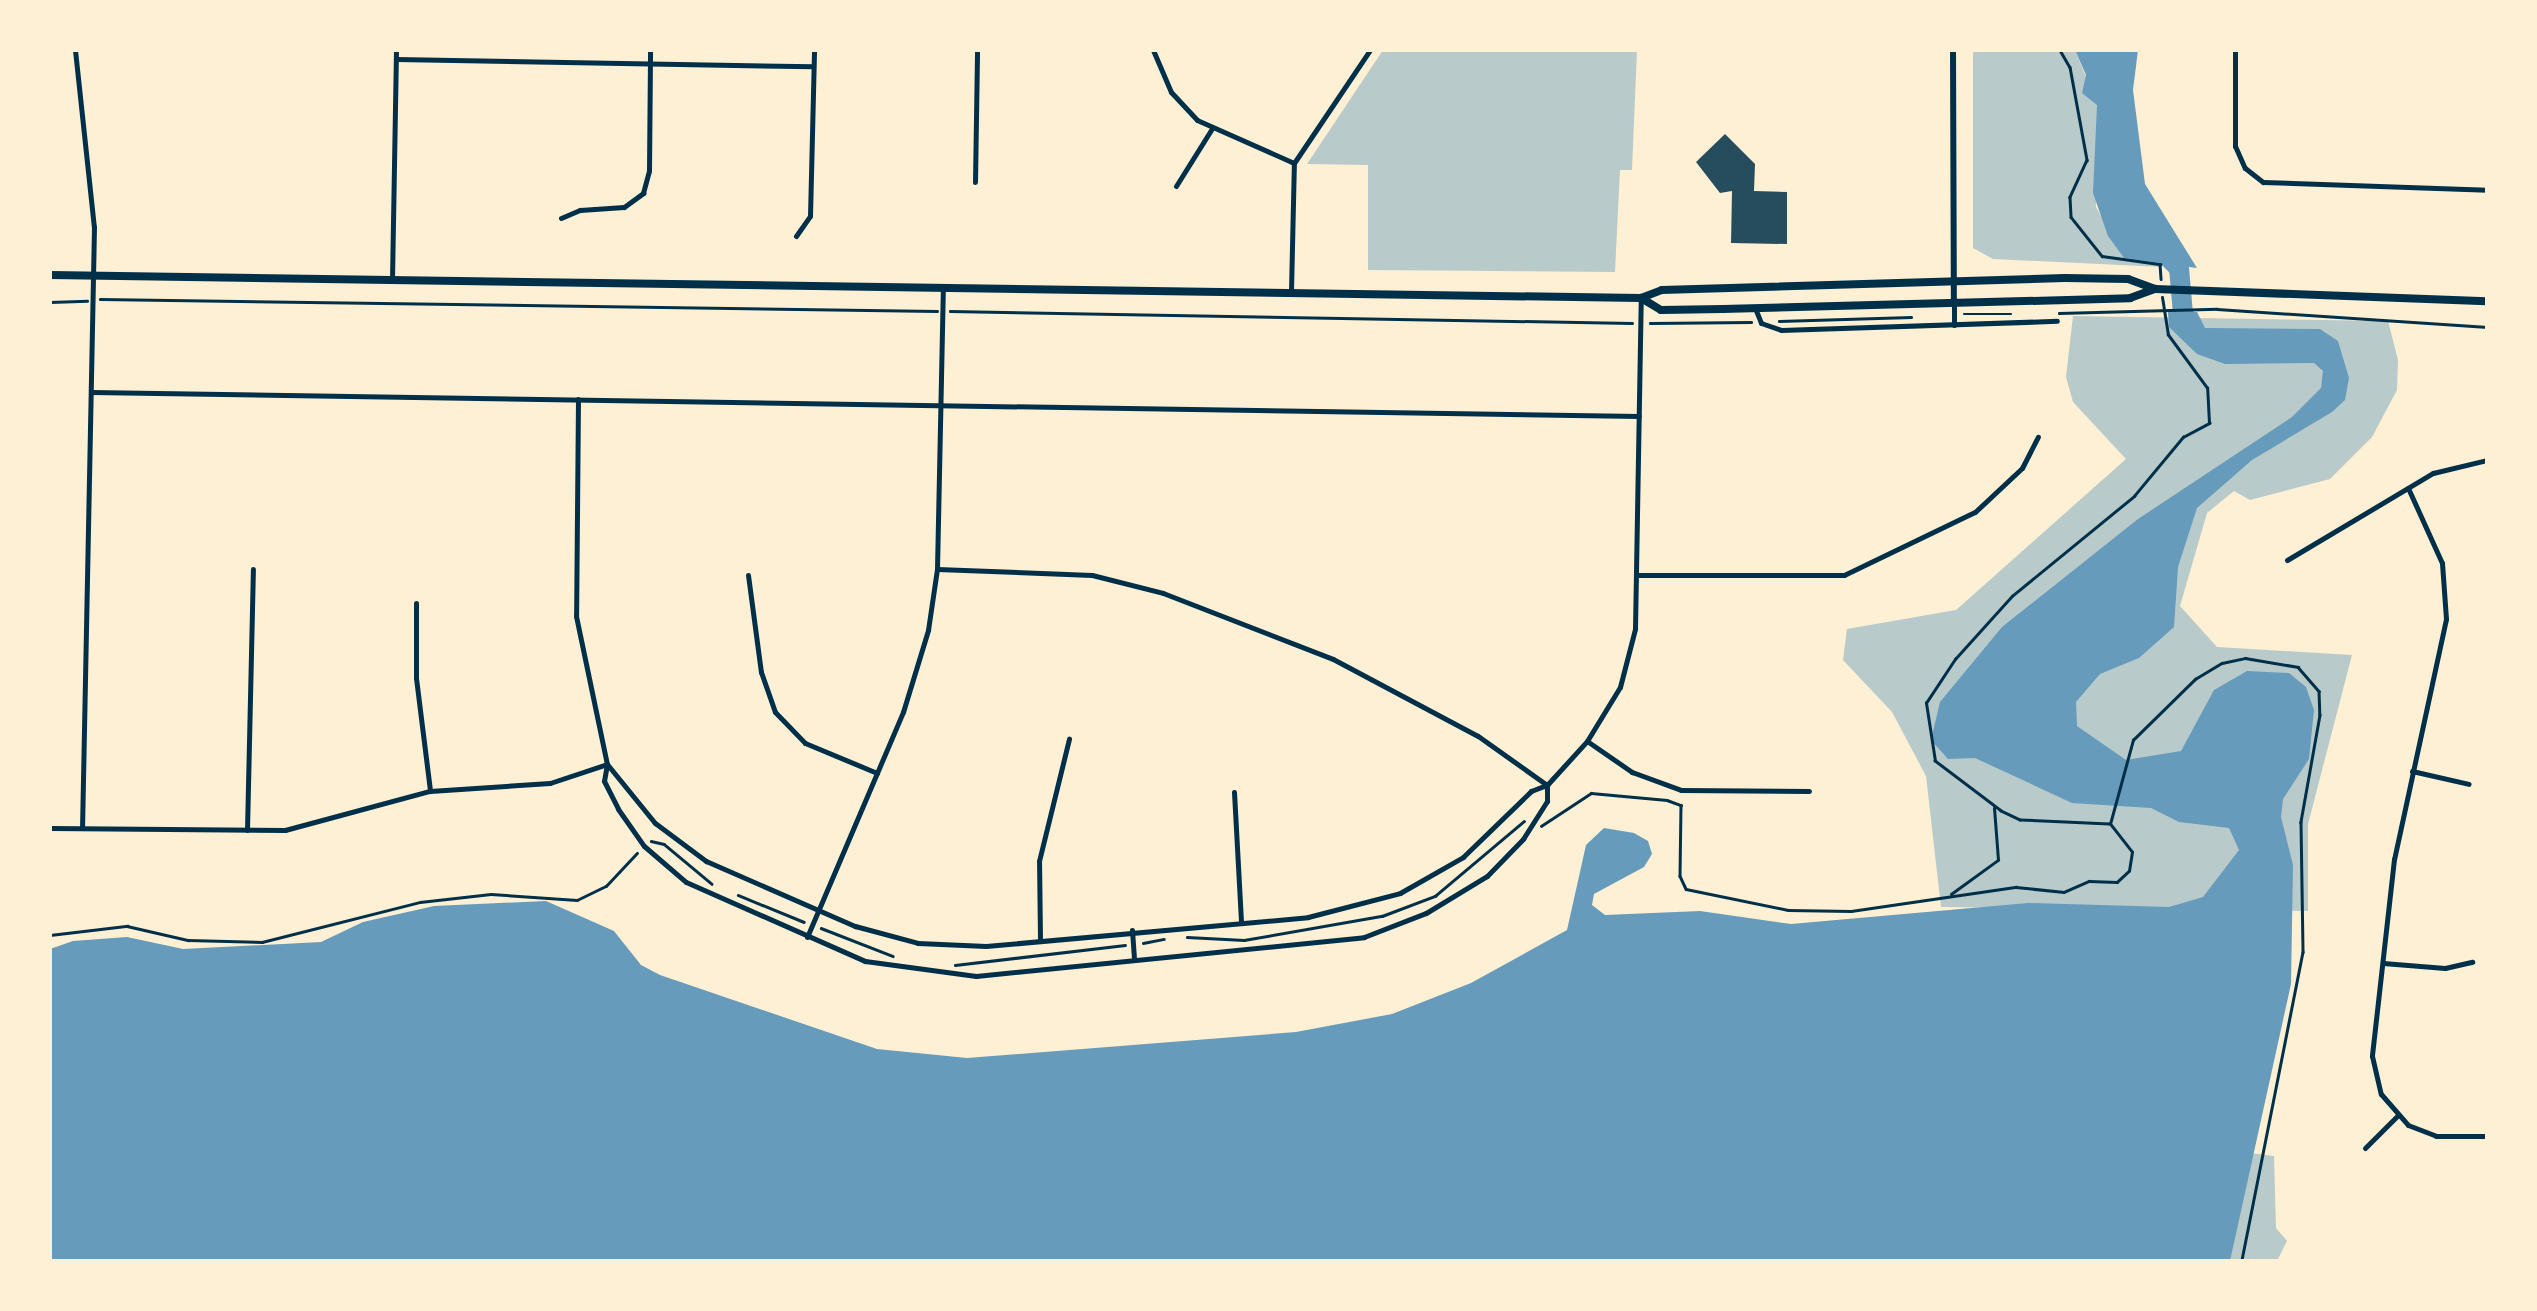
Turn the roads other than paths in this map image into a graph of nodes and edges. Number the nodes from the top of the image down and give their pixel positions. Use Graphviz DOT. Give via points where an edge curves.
graph roads {
  1 [pos="75,50"];
  2 [pos="396,50"];
  3 [pos="650,50"];
  4 [pos="814,50"];
  5 [pos="977,50"];
  6 [pos="1154,50"];
  7 [pos="1370,50"];
  8 [pos="1953,50"];
  9 [pos="2234,50"];
  10 [pos="396,59"];
  11 [pos="650,62"];
  12 [pos="813,66"];
  13 [pos="1212,130"];
  14 [pos="1294,162"];
  15 [pos="975,182"];
  16 [pos="1176,186"];
  17 [pos="2487,190"];
  18 [pos="560,218"];
  19 [pos="796,236"];
  20 [pos="50,276"];
  21 [pos="93,277"];
  22 [pos="1954,279"];
  23 [pos="392,280"];
  24 [pos="2155,288"];
  25 [pos="943,289"];
  26 [pos="1291,294"];
  27 [pos="1641,298"];
  28 [pos="1954,300"];
  29 [pos="2487,301"];
  30 [pos="1756,308"];
  31 [pos="2057,321"];
  32 [pos="1954,325"];
  33 [pos="91,392"];
  34 [pos="578,399"];
  35 [pos="941,405"];
  36 [pos="1639,416"];
  37 [pos="2038,437"];
  38 [pos="2487,460"];
  39 [pos="2408,488"];
  40 [pos="2288,560"];
  41 [pos="253,568"];
  42 [pos="937,569"];
  43 [pos="748,575"];
  44 [pos="1637,575"];
  45 [pos="416,603"];
  46 [pos="1069,739"];
  47 [pos="1586,741"];
  48 [pos="607,764"];
  49 [pos="2412,771"];
  50 [pos="877,773"];
  51 [pos="2468,784"];
  52 [pos="1548,786"];
  53 [pos="430,791"];
  54 [pos="1809,791"];
  55 [pos="1234,792"];
  56 [pos="50,828"];
  57 [pos="82,828"];
  58 [pos="247,830"];
  59 [pos="819,910"];
  60 [pos="1242,922"];
  61 [pos="1132,930"];
  62 [pos="808,937"];
  63 [pos="1040,939"];
  64 [pos="1134,958"];
  65 [pos="2382,962"];
  66 [pos="2472,962"];
  67 [pos="2397,1116"];
  68 [pos="2487,1136"];
  69 [pos="2365,1148"];
  1 -- 21 [label="street" via="93,210"];
  2 -- 10 [label="street"];
  3 -- 11 [label="street"];
  4 -- 12 [label="street"];
  5 -- 15 [label="street"];
  6 -- 13 [label="street" via="1171,92"];
  7 -- 14 [label="street"];
  8 -- 22 [label="street"];
  9 -- 17 [label="street" via="2238,158 2252,175 2275,186"];
  10 -- 11 [label="street"];
  10 -- 23 [label="street"];
  11 -- 12 [label="street"];
  11 -- 18 [label="street" via="643,193 624,207"];
  12 -- 19 [label="street" via="810,216"];
  13 -- 14 [label="street"];
  13 -- 16 [label="street"];
  14 -- 26 [label="street"];
  20 -- 21 [label="main road"];
  21 -- 23 [label="main road"];
  21 -- 33 [label="street"];
  22 -- 24 [label="main road" via="2128,279"];
  22 -- 27 [label="main road" via="1662,290"];
  22 -- 28 [label="street"];
  23 -- 25 [label="main road"];
  24 -- 28 [label="main road" via="2130,298"];
  24 -- 29 [label="main road"];
  25 -- 26 [label="main road"];
  25 -- 35 [label="street"];
  26 -- 27 [label="main road"];
  27 -- 30 [label="main road" via="1661,310"];
  27 -- 36 [label="street"];
  28 -- 30 [label="main road"];
  28 -- 32 [label="street"];
  30 -- 32 [label="street" via="1760,321 1781,330"];
  31 -- 32 [label="street"];
  33 -- 34 [label="street"];
  33 -- 57 [label="street"];
  34 -- 35 [label="street"];
  34 -- 48 [label="street" via="576,616"];
  35 -- 36 [label="street"];
  35 -- 42 [label="street"];
  36 -- 44 [label="street"];
  37 -- 44 [label="street" via="2022,468 1975,512 1844,575"];
  38 -- 39 [label="street" via="2458,464"];
  39 -- 40 [label="street"];
  39 -- 49 [label="street" via="2436,543 2447,602"];
  41 -- 58 [label="street"];
  42 -- 50 [label="street" via="918,671"];
  42 -- 52 [label="street" via="1092,575 1162,593 1333,659 1478,736"];
  43 -- 50 [label="street" via="761,672 774,712 805,743"];
  44 -- 47 [label="street" via="1630,657"];
  45 -- 53 [label="street" via="416,678"];
  46 -- 63 [label="street" via="1038,861"];
  47 -- 52 [label="street"];
  47 -- 54 [label="street" via="1632,772 1682,790"];
  48 -- 53 [label="street" via="550,784"];
  48 -- 59 [label="street" via="679,843"];
  48 -- 62 [label="street" via="604,780 618,810 671,872 714,898"];
  49 -- 51 [label="street"];
  49 -- 65 [label="street"];
  50 -- 59 [label="street"];
  52 -- 60 [label="street" via="1531,791 1462,857 1400,893 1324,915"];
  52 -- 64 [label="street" via="1546,801 1510,854 1487,876 1412,920 1330,944"];
  53 -- 58 [label="street" via="307,826"];
  55 -- 60 [label="street"];
  56 -- 57 [label="street"];
  57 -- 58 [label="street"];
  59 -- 62 [label="street"];
  59 -- 63 [label="street" via="918,943"];
  60 -- 61 [label="street"];
  61 -- 63 [label="street"];
  61 -- 64 [label="street"];
  62 -- 64 [label="street" via="883,967 956,977"];
  65 -- 66 [label="street" via="2445,968"];
  65 -- 67 [label="street" via="2372,1056 2381,1094"];
  67 -- 68 [label="street" via="2436,1136"];
  67 -- 69 [label="street"];
}
